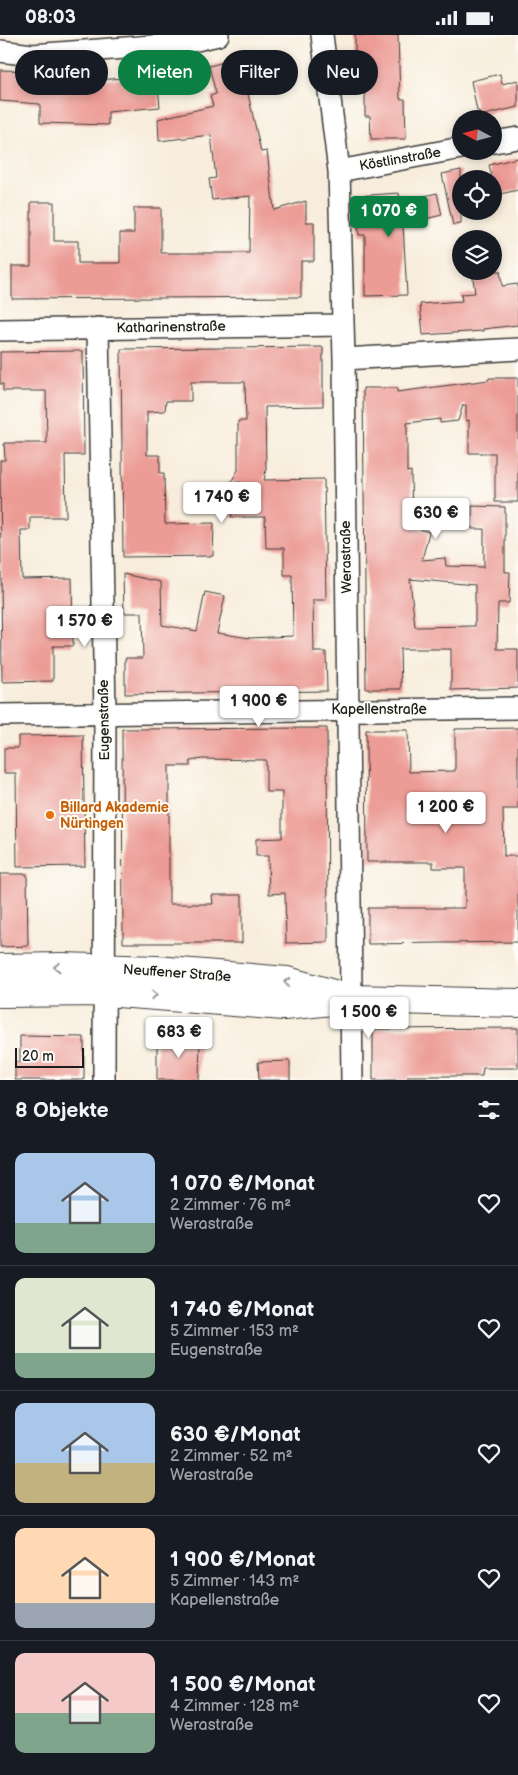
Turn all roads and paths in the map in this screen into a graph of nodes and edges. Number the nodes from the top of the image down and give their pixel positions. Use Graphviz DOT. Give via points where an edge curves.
graph roads {
  1 [pos="218,35"];
  2 [pos="322,35"];
  3 [pos="0,51"];
  4 [pos="518,138"];
  5 [pos="502,141"];
  6 [pos="452,150"];
  7 [pos="339,171"];
  8 [pos="342,325"];
  9 [pos="98,328"];
  10 [pos="0,330"];
  11 [pos="518,349"];
  12 [pos="344,359"];
  13 [pos="518,708"];
  14 [pos="348,709"];
  15 [pos="105,713"];
  16 [pos="0,715"];
  17 [pos="0,969"];
  18 [pos="105,980"];
  19 [pos="0,993"];
  20 [pos="350,999"];
  21 [pos="518,1003"];
  22 [pos="104,1080"];
  23 [pos="352,1080"];
  1 -- 3 [label="street" via="179,44 52,54"];
  2 -- 7 [label="street, Werastraße"];
  4 -- 5 [label="street"];
  6 -- 7 [label="street, Köstlinstraße"];
  7 -- 8 [label="street, Werastraße"];
  8 -- 9 [label="street, Katharinenstraße"];
  8 -- 12 [label="street, Werastraße"];
  9 -- 10 [label="street, Katharinenstraße"];
  9 -- 15 [label="street, Eugenstraße"];
  11 -- 12 [label="street"];
  12 -- 14 [label="street, Werastraße"];
  13 -- 14 [label="street, Kapellenstraße"];
  14 -- 15 [label="street, Kapellenstraße"];
  14 -- 20 [label="street, Werastraße"];
  15 -- 16 [label="street, Kapellenstraße"];
  15 -- 18 [label="street, Eugenstraße"];
  18 -- 17 [label="main road, Neuffener Straße, one-way"];
  18 -- 19 [label="main road, Neuffener Straße"];
  18 -- 20 [label="main road, Neuffener Straße" via="287,981"];
  18 -- 22 [label="street"];
  20 -- 21 [label="main road, Neuffener Straße"];
  20 -- 23 [label="street, Werastraße"];
}
